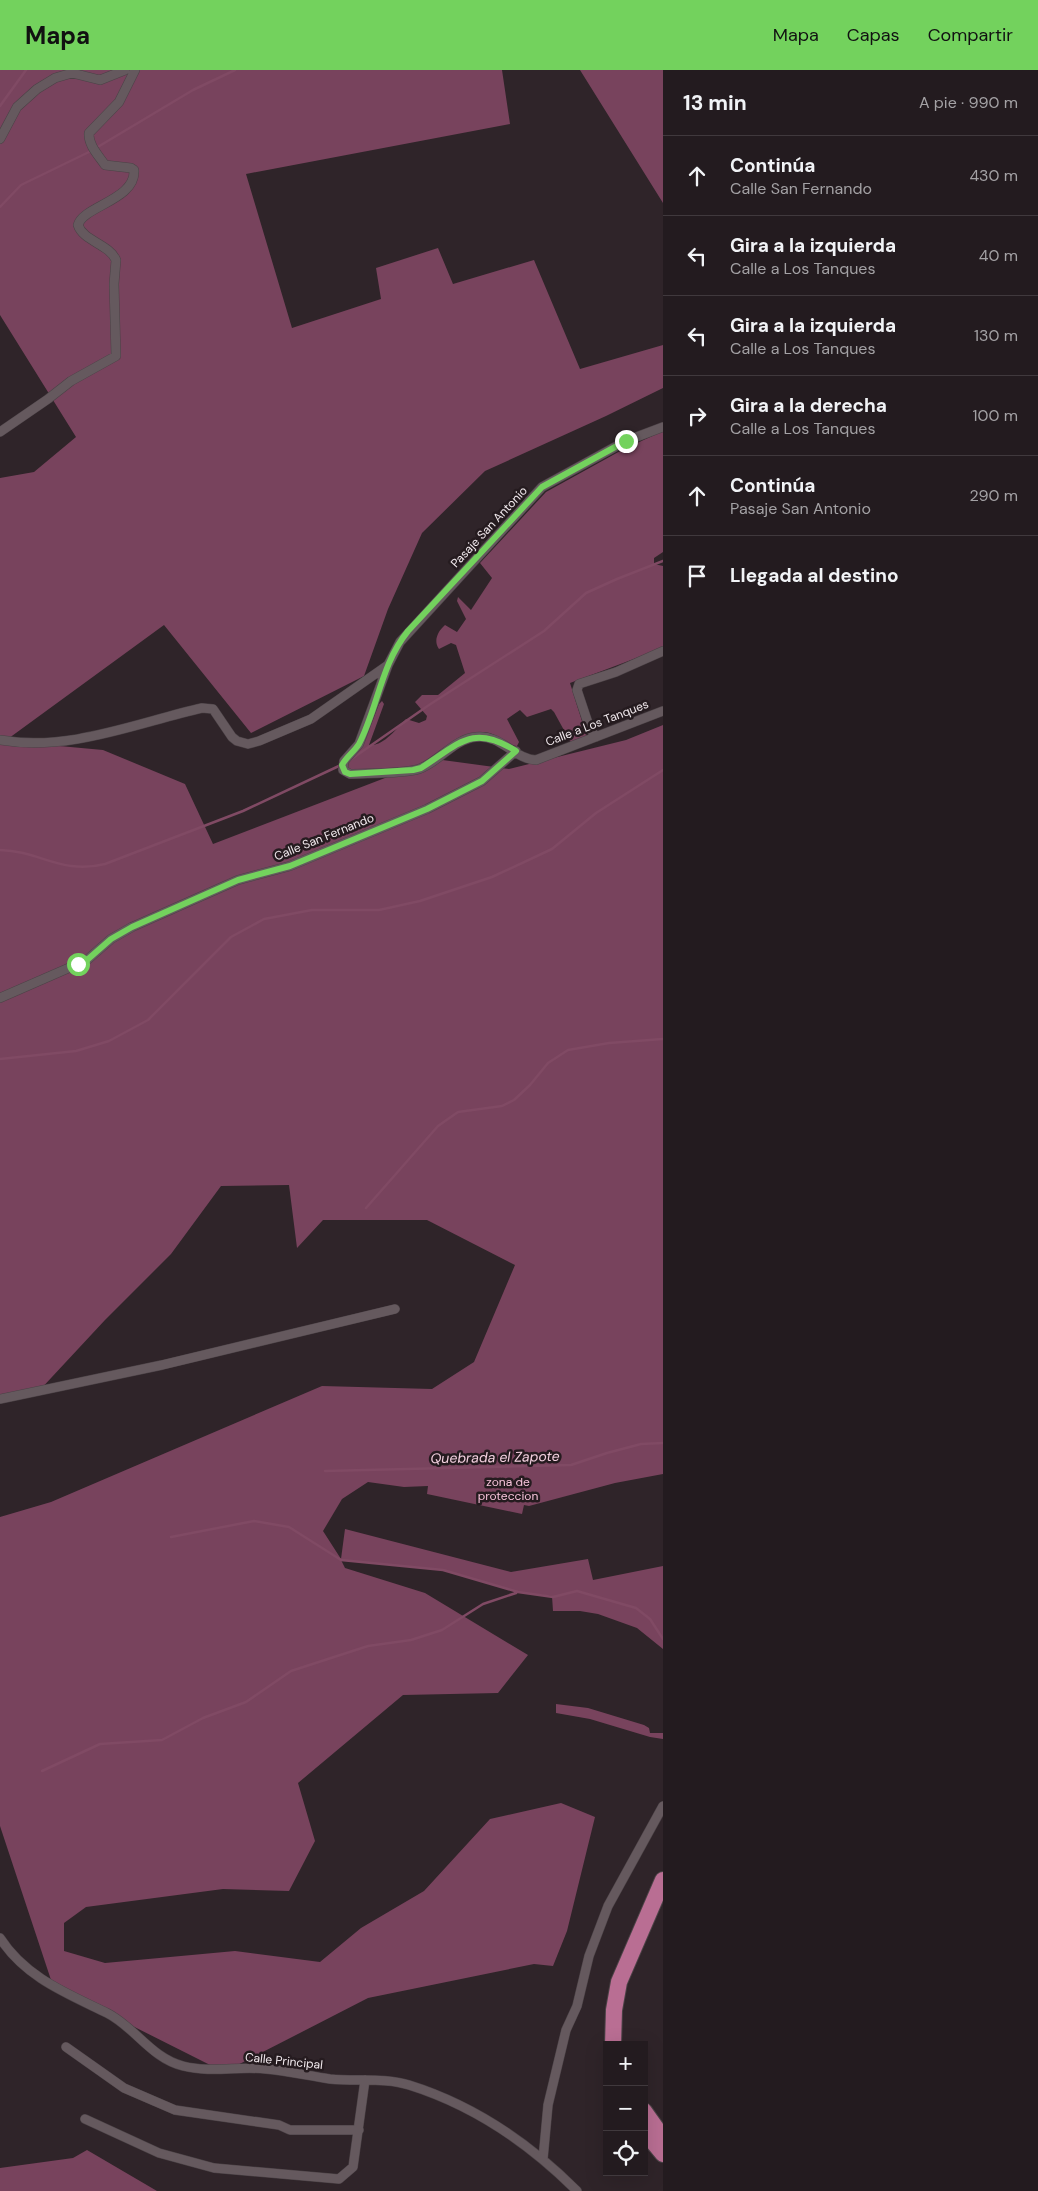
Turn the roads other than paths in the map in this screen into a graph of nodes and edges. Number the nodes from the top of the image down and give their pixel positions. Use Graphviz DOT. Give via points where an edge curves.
graph roads {
  1 [pos="125,70"];
  2 [pos="135,70"];
  3 [pos="0,139"];
  4 [pos="663,427"];
  5 [pos="0,432"];
  6 [pos="663,651"];
  7 [pos="388,664"];
  8 [pos="663,710"];
  9 [pos="596,737"];
  10 [pos="0,740"];
  11 [pos="516,751"];
  12 [pos="0,998"];
  13 [pos="395,1309"];
  14 [pos="0,1400"];
  15 [pos="663,1806"];
  16 [pos="663,1880"];
  17 [pos="663,1904"];
  18 [pos="0,1938"];
  19 [pos="613,2041"];
  20 [pos="623,2041"];
  21 [pos="66,2047"];
  22 [pos="365,2080"];
  23 [pos="648,2117"];
  24 [pos="85,2119"];
  25 [pos="359,2130"];
  26 [pos="648,2136"];
  27 [pos="663,2138"];
  28 [pos="663,2154"];
  29 [pos="543,2159"];
  30 [pos="577,2191"];
  1 -- 3 [label="street" via="100,80 72,73 55,78 17,107"];
  2 -- 5 [label="street" via="118,102 88,133 90,143 105,165 131,168 134,176 116,198 84,216 78,225 83,233 109,250 116,260 117,354 71,381"];
  4 -- 7 [label="street, Pasaje San Antonio" via="626,441 542,487 408,631"];
  6 -- 9 [label="street" via="579,684 577,690 590,729"];
  7 -- 10 [label="street" via="311,720 248,744 232,737 214,708 44,744"];
  7 -- 11 [label="street, Calle a Los Tanques" via="359,744 342,765 345,772 421,768 477,736 493,738"];
  8 -- 9 [label="street, Calle a Los Tanques"];
  9 -- 11 [label="street, Calle a Los Tanques" via="536,760"];
  11 -- 12 [label="street, Calle San Fernando" via="482,781 427,809 290,866 238,880 132,927 111,939 87,960"];
  13 -- 14 [label="street"];
  15 -- 29 [label="street" via="608,1906 589,1956 550,2096"];
  16 -- 19 [label="highway" via="619,1982"];
  17 -- 20 [label="highway" via="629,1981"];
  18 -- 22 [label="street, Calle Principal" via="15,1959 31,1973 108,2013 172,2063 205,2070 263,2069 331,2079"];
  21 -- 25 [label="street" via="124,2088 175,2110 279,2125 290,2130"];
  22 -- 25 [label="street"];
  22 -- 29 [label="street, Calle Principal" via="408,2084 456,2104 498,2127"];
  23 -- 27 [label="highway"];
  24 -- 25 [label="street" via="159,2153 214,2168 339,2178 353,2167"];
  26 -- 28 [label="highway"];
  29 -- 30 [label="street, Calle Principal"];
}
